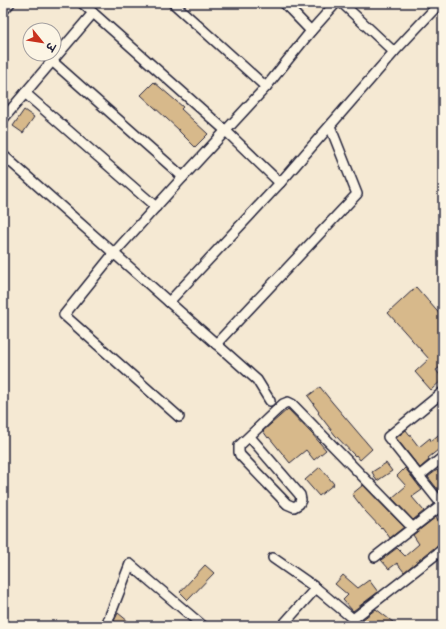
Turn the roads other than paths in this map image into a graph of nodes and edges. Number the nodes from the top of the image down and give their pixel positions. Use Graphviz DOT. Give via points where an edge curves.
graph roads {
  1 [pos="10,3"];
  2 [pos="82,3"];
  3 [pos="173,3"];
  4 [pos="284,3"];
  5 [pos="336,3"];
  6 [pos="342,3"];
  7 [pos="440,3"];
  8 [pos="3,11"];
  9 [pos="93,13"];
  10 [pos="311,31"];
  11 [pos="62,49"];
  12 [pos="394,52"];
  13 [pos="51,62"];
  14 [pos="53,62"];
  15 [pos="266,87"];
  16 [pos="24,93"];
  17 [pos="3,119"];
  18 [pos="330,126"];
  19 [pos="226,131"];
  20 [pos="3,155"];
  21 [pos="183,177"];
  22 [pos="280,183"];
  23 [pos="156,207"];
  24 [pos="114,254"];
  25 [pos="169,302"];
  26 [pos="216,344"];
  27 [pos="443,392"];
  28 [pos="270,401"];
  29 [pos="179,417"];
  30 [pos="250,437"];
  31 [pos="443,457"];
  32 [pos="419,476"];
  33 [pos="443,506"];
  34 [pos="412,528"];
  35 [pos="443,549"];
  36 [pos="375,557"];
  37 [pos="273,558"];
  38 [pos="316,588"];
  39 [pos="352,622"];
  40 [pos="106,626"];
  41 [pos="203,626"];
  42 [pos="282,626"];
  1 -- 8 [label="street"];
  2 -- 9 [label="street"];
  3 -- 15 [label="street"];
  4 -- 10 [label="street"];
  5 -- 10 [label="street"];
  6 -- 12 [label="street"];
  7 -- 12 [label="street"];
  9 -- 11 [label="street"];
  9 -- 19 [label="street"];
  10 -- 15 [label="street"];
  12 -- 18 [label="street"];
  13 -- 16 [label="street"];
  14 -- 21 [label="street"];
  15 -- 19 [label="street"];
  16 -- 17 [label="street"];
  16 -- 23 [label="street"];
  18 -- 22 [label="street"];
  18 -- 26 [label="street" via="357,194"];
  19 -- 21 [label="street"];
  19 -- 22 [label="street"];
  20 -- 24 [label="street"];
  21 -- 23 [label="street"];
  22 -- 25 [label="street"];
  23 -- 24 [label="street"];
  24 -- 25 [label="street"];
  24 -- 29 [label="street" via="64,315"];
  25 -- 26 [label="street"];
  26 -- 28 [label="street" via="257,380"];
  27 -- 32 [label="street" via="388,437"];
  30 -- 30 [label="street" via="300,495 299,504 294,507 287,504 240,455 239,446"];
  30 -- 34 [label="street" via="284,404 292,404"];
  31 -- 32 [label="street"];
  32 -- 33 [label="street"];
  33 -- 34 [label="street"];
  34 -- 36 [label="street"];
  35 -- 39 [label="street"];
  37 -- 38 [label="street"];
  38 -- 39 [label="street"];
  38 -- 42 [label="street"];
  40 -- 41 [label="street" via="130,564"];
}
